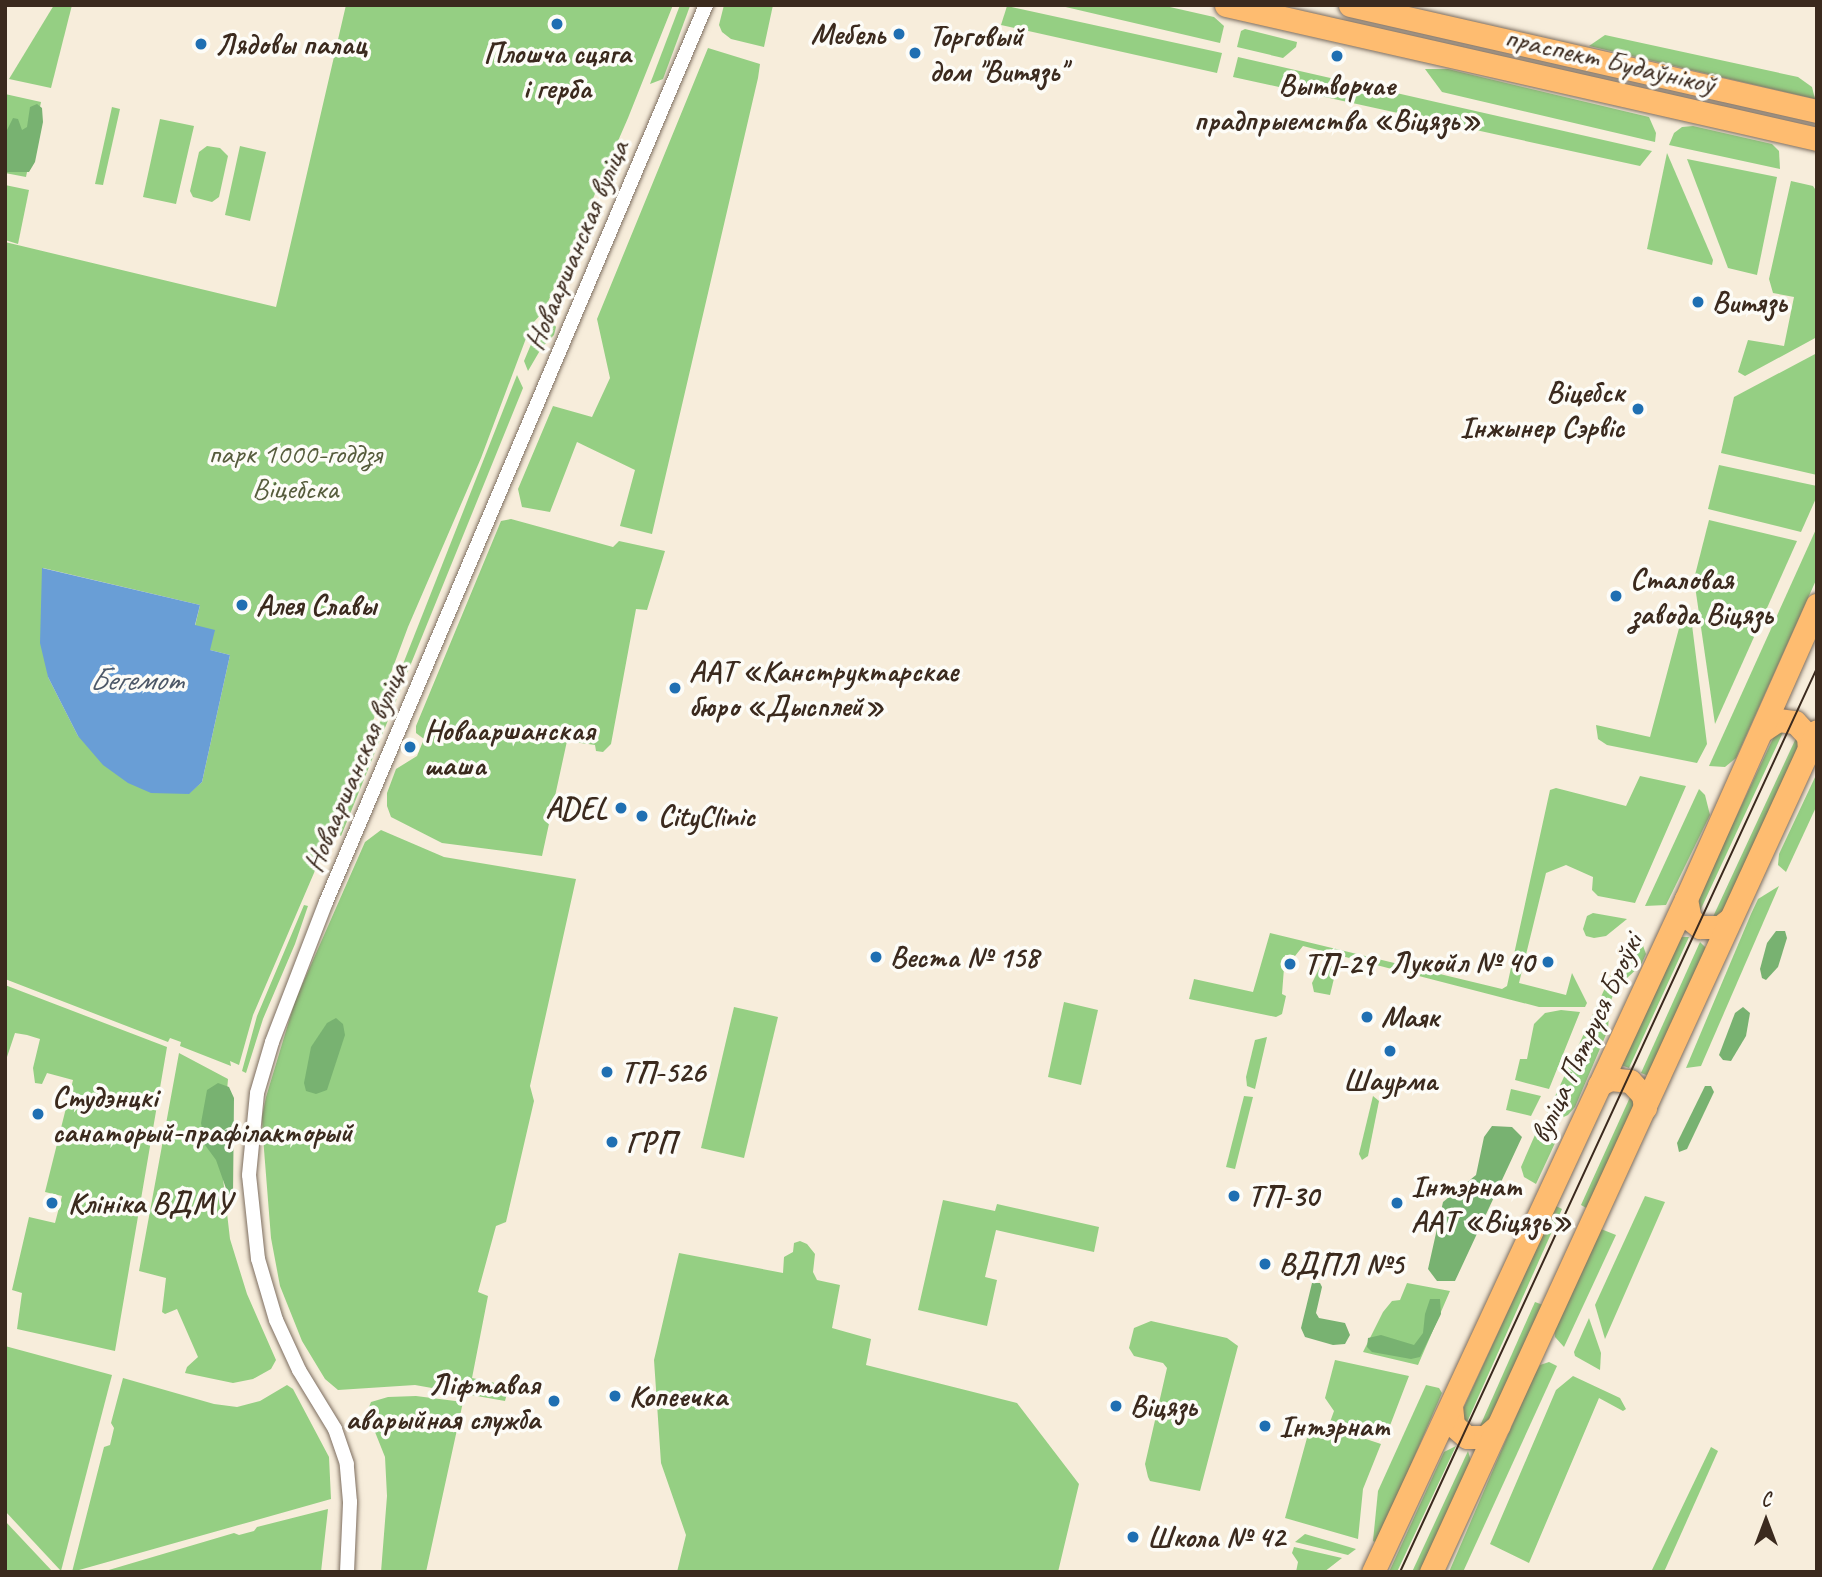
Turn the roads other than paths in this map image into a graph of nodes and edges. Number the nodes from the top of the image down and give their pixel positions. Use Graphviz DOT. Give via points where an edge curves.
graph roads {
  1 [pos="706,5"];
  2 [pos="1350,5"];
  3 [pos="1236,6"];
  4 [pos="1393,15"];
  5 [pos="1387,41"];
  6 [pos="1669,78"];
  7 [pos="1665,104"];
  8 [pos="1817,111"];
  9 [pos="1817,139"];
  10 [pos="1817,605"];
  11 [pos="1763,730"];
  12 [pos="1813,740"];
  13 [pos="1686,900"];
  14 [pos="1730,919"];
  15 [pos="1599,1085"];
  16 [pos="1645,1108"];
  17 [pos="1451,1406"];
  18 [pos="1499,1425"];
  19 [pos="1431,1447"];
  20 [pos="1479,1469"];
  21 [pos="347,1572"];
  22 [pos="1373,1572"];
  23 [pos="1431,1572"];
  1 -- 21 [label="street, Новааршанская вуліца" via="330,891 257,1093 249,1175 258,1259 276,1320 299,1370 335,1429 347,1464"];
  2 -- 4 [label="main road, праспект Будаўнікоў"];
  3 -- 5 [label="main road, праспект Будаўнікоў"];
  4 -- 5 [label="street"];
  4 -- 6 [label="main road, праспект Будаўнікоў"];
  5 -- 7 [label="main road, праспект Будаўнікоў"];
  6 -- 7 [label="street"];
  6 -- 8 [label="main road, праспект Будаўнікоў"];
  7 -- 9 [label="main road, праспект Будаўнікоў"];
  10 -- 11 [label="main road, вуліца Пятруся Броўкі"];
  11 -- 12 [label="main road" via="1778,720 1795,722"];
  11 -- 13 [label="main road, вуліца Пятруся Броўкі"];
  12 -- 14 [label="main road"];
  13 -- 14 [label="main road" via="1690,919 1700,927 1720,928"];
  13 -- 15 [label="main road, вуліца Пятруся Броўкі"];
  14 -- 16 [label="main road"];
  15 -- 16 [label="main road" via="1610,1079 1630,1081 1643,1095"];
  15 -- 17 [label="main road, вуліца Пятруся Броўкі"];
  16 -- 18 [label="main road"];
  17 -- 18 [label="main road" via="1453,1424 1467,1437 1485,1437"];
  17 -- 19 [label="main road, вуліца Пятруся Броўкі"];
  18 -- 20 [label="main road"];
  19 -- 20 [label="main road" via="1451,1440 1464,1444 1476,1457"];
  19 -- 22 [label="main road, вуліца Пятруся Броўкі"];
  20 -- 23 [label="main road"];
}
